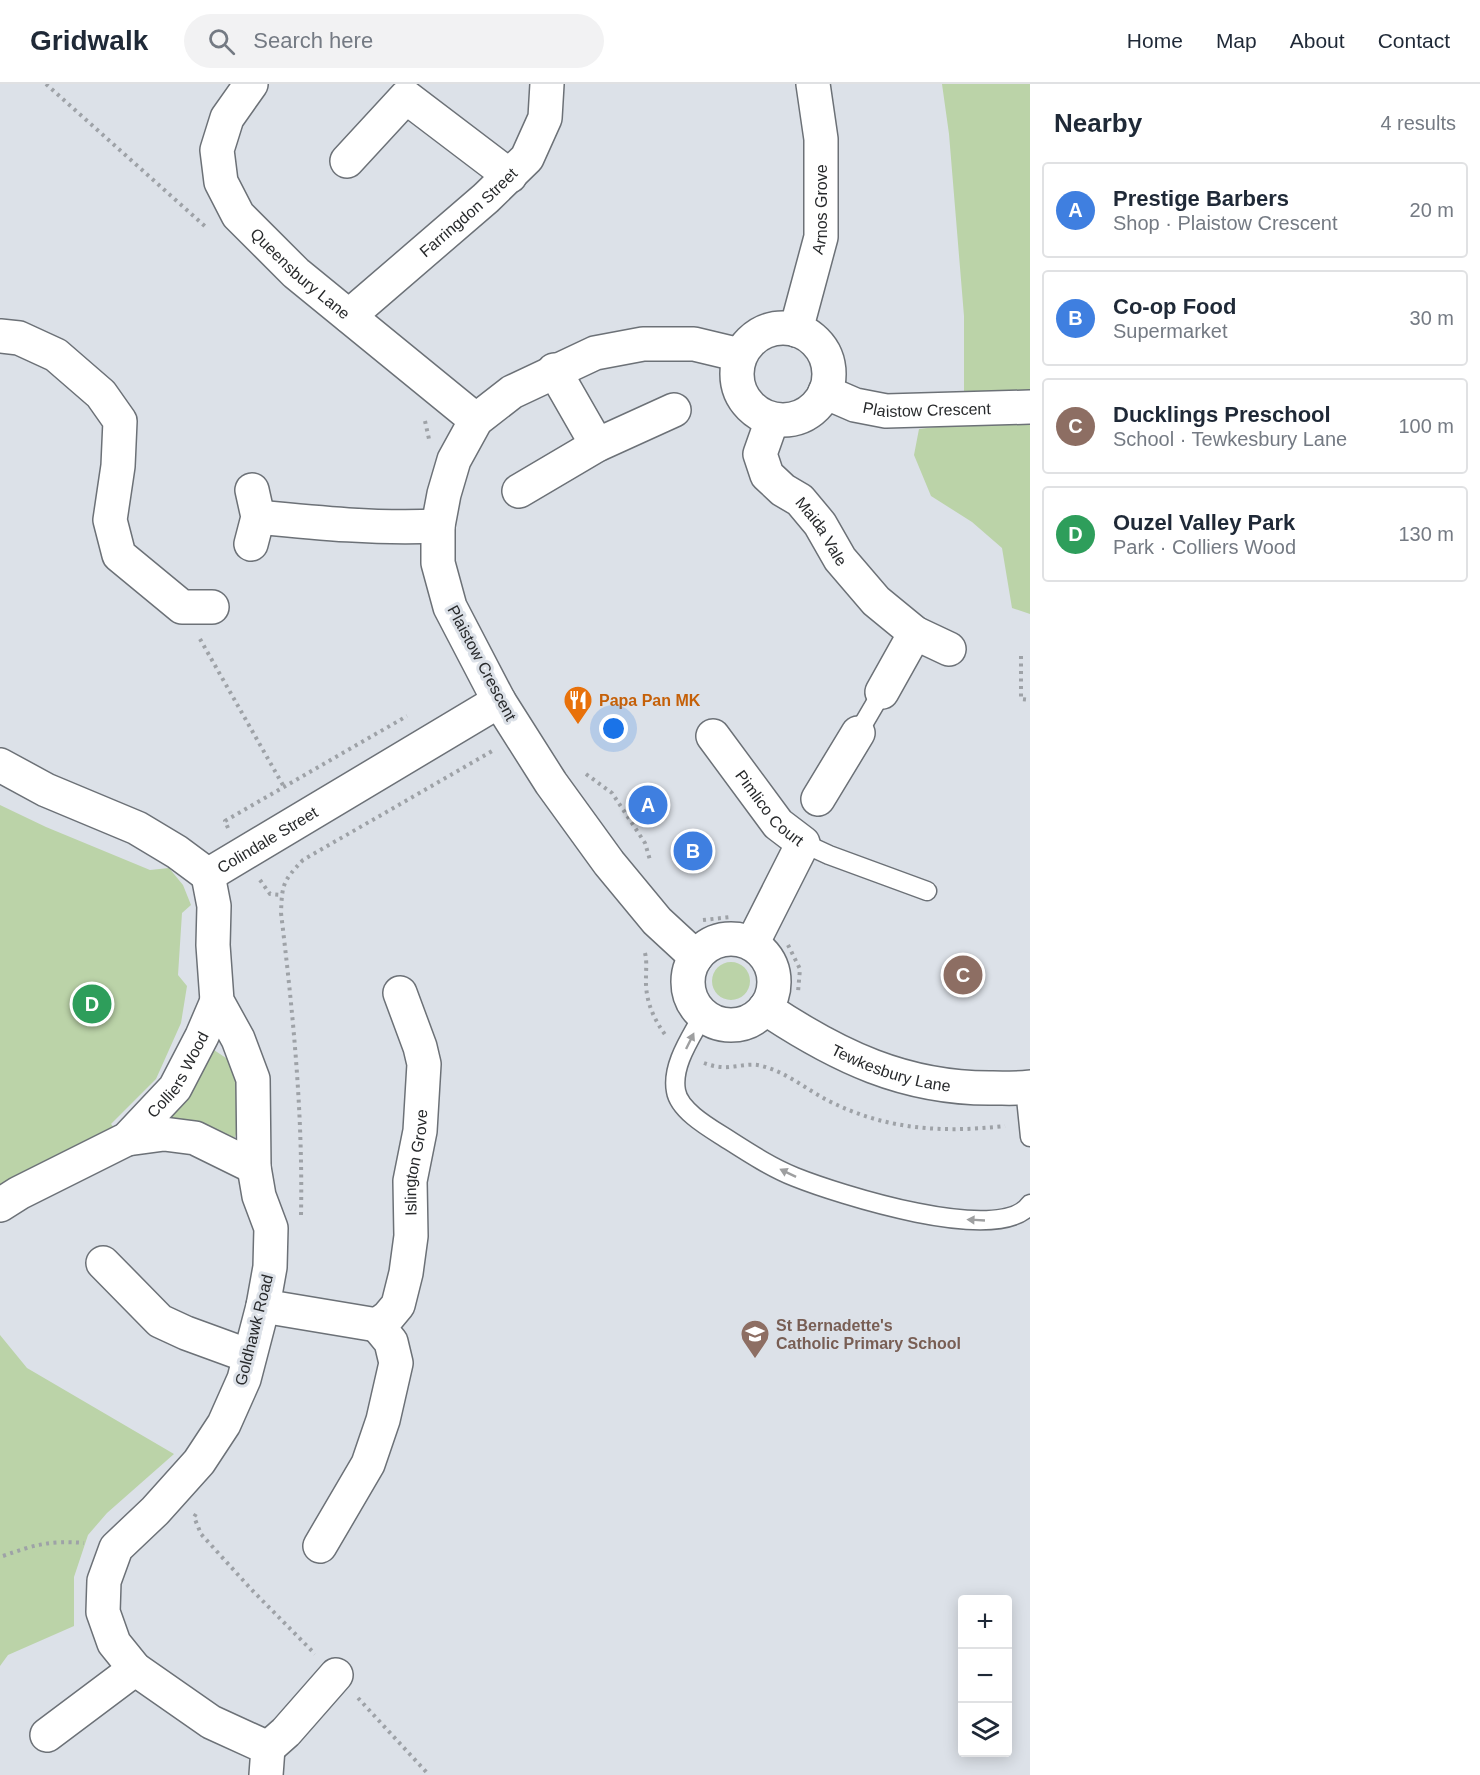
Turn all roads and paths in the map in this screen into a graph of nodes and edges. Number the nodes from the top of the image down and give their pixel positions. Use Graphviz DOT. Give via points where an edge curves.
graph roads {
  1 [pos="251,84"];
  2 [pos="547,84"];
  3 [pos="813,84"];
  4 [pos="348,161"];
  5 [pos="510,176"];
  6 [pos="349,316"];
  7 [pos="796,330"];
  8 [pos="0,336"];
  9 [pos="740,355"];
  10 [pos="554,370"];
  11 [pos="825,392"];
  12 [pos="1030,407"];
  13 [pos="674,410"];
  14 [pos="476,420"];
  15 [pos="772,420"];
  16 [pos="597,445"];
  17 [pos="519,491"];
  18 [pos="254,517"];
  19 [pos="438,526"];
  20 [pos="197,607"];
  21 [pos="915,633"];
  22 [pos="949,649"];
  23 [pos="1021,656"];
  24 [pos="882,692"];
  25 [pos="1030,700"];
  26 [pos="499,701"];
  27 [pos="858,733"];
  28 [pos="713,736"];
  29 [pos="494,750"];
  30 [pos="0,765"];
  31 [pos="579,769"];
  32 [pos="284,787"];
  33 [pos="818,799"];
  34 [pos="803,843"];
  35 [pos="651,866"];
  36 [pos="208,875"];
  37 [pos="927,891"];
  38 [pos="769,912"];
  39 [pos="697,917"];
  40 [pos="752,945"];
  41 [pos="696,957"];
  42 [pos="400,993"];
  43 [pos="798,998"];
  44 [pos="217,1001"];
  45 [pos="765,1008"];
  46 [pos="703,1015"];
  47 [pos="1027,1087"];
  48 [pos="1030,1137"];
  49 [pos="127,1139"];
  50 [pos="254,1167"];
  51 [pos="1030,1204"];
  52 [pos="0,1205"];
  53 [pos="301,1218"];
  54 [pos="104,1263"];
  55 [pos="264,1306"];
  56 [pos="377,1325"];
  57 [pos="249,1356"];
  58 [pos="198,1508"];
  59 [pos="87,1544"];
  60 [pos="320,1546"];
  61 [pos="1,1556"];
  62 [pos="135,1669"];
  63 [pos="336,1675"];
  64 [pos="47,1735"];
  65 [pos="267,1761"];
  66 [pos="429,1775"];
  1 -- 6 [label="street, Queensbury Lane" via="227,118 217,150 221,182 238,215 296,273"];
  2 -- 5 [label="street, Farringdon Street" via="545,118 527,158"];
  3 -- 7 [label="street, Arnos Grove" via="821,139 821,237"];
  4 -- 5 [label="street" via="406,98"];
  5 -- 6 [label="street, Farringdon Street"];
  6 -- 14 [label="street, Queensbury Lane"];
  7 -- 9 [label="street" via="783,328 757,335"];
  7 -- 11 [label="street" via="816,342 828,361"];
  8 -- 20 [label="street" via="19,338 56,356 101,394 120,421 110,520 119,555"];
  9 -- 10 [label="street, Plaistow Crescent" via="694,344 643,344 595,353"];
  9 -- 15 [label="street" via="736,382 741,395 760,415"];
  10 -- 14 [label="street, Plaistow Crescent" via="512,392"];
  10 -- 16 [label="street"];
  11 -- 12 [label="street, Plaistow Crescent" via="855,405 886,411"];
  11 -- 15 [label="street" via="817,406 804,416"];
  13 -- 16 [label="street"];
  14 -- 19 [label="street, Plaistow Crescent" via="454,460"];
  15 -- 21 [label="street, Maida Vale" via="760,454 767,475 800,500 820,524 840,559 876,602"];
  16 -- 17 [label="street"];
  18 -- 19 [label="street"];
  19 -- 26 [label="street, Plaistow Crescent" via="438,563 450,608"];
  20 -- 32 [label="path"];
  21 -- 22 [label="street, Maida Vale"];
  21 -- 24 [label="street"];
  23 -- 25 [label="path" via="1021,699"];
  24 -- 27 [label="lane"];
  26 -- 36 [label="street, Colindale Street"];
  26 -- 41 [label="street, Plaistow Crescent" via="551,783 609,863 657,921"];
  27 -- 33 [label="street"];
  28 -- 34 [label="street, Pimlico Court" via="778,824"];
  29 -- 53 [label="path" via="303,861 286,878 281,913 299,1091"];
  30 -- 36 [label="street, Colindale Street" via="45,790 138,828"];
  31 -- 35 [label="path" via="612,793 645,843"];
  34 -- 37 [label="lane"];
  34 -- 38 [label="street, Pimlico Court"];
  36 -- 44 [label="street, Goldhawk Road"];
  38 -- 39 [label="path" via="752,902 736,916 703,920"];
  38 -- 40 [label="street, Pimlico Court"];
  38 -- 43 [label="path" via="785,920 784,936 800,969"];
  40 -- 41 [label="street" via="734,939 715,942"];
  40 -- 45 [label="street" via="771,966 774,981"];
  41 -- 46 [label="street" via="688,987 694,1005"];
  42 -- 56 [label="street, Islington Grove" via="424,1064 420,1131 410,1181 411,1236 406,1273 398,1305"];
  44 -- 49 [label="street, Colliers Wood" via="175,1088"];
  44 -- 50 [label="street, Goldhawk Road" via="253,1079"];
  45 -- 46 [label="street" via="749,1021 729,1025"];
  45 -- 47 [label="street, Tewkesbury Lane" via="840,1053 919,1081 965,1088"];
  51 -- 46 [label="lane, one-way" via="1013,1216 989,1220 897,1209 792,1176 749,1152 686,1110 676,1092 677,1071"];
  47 -- 48 [label="lane"];
  49 -- 50 [label="street, Colliers Wood" via="164,1134 195,1138"];
  49 -- 52 [label="street, Colliers Wood"];
  50 -- 55 [label="street, Goldhawk Road" via="271,1228"];
  54 -- 57 [label="street" via="160,1321"];
  55 -- 56 [label="street"];
  55 -- 57 [label="street, Goldhawk Road"];
  56 -- 60 [label="street" via="391,1342 396,1363 383,1420 368,1464"];
  57 -- 62 [label="street, Goldhawk Road" via="244,1379 224,1424 206,1452 155,1511 116,1548 104,1581 104,1612 114,1643"];
  58 -- 63 [label="path" via="194,1517 201,1534"];
  59 -- 61 [label="path" via="55,1541"];
  62 -- 64 [label="street"];
  62 -- 65 [label="street, Goldhawk Road"];
  63 -- 65 [label="street, Goldhawk Road" via="286,1732"];
  63 -- 66 [label="path"];
}
